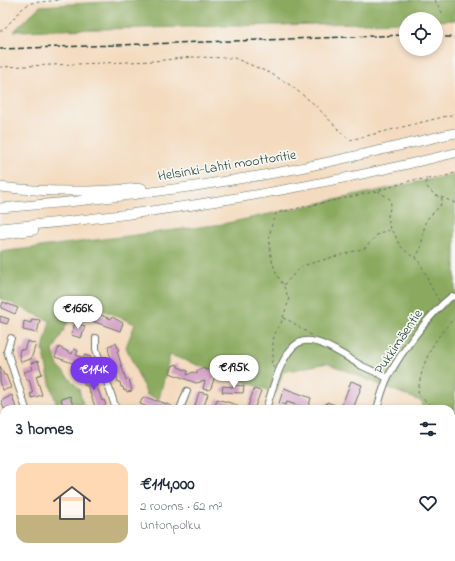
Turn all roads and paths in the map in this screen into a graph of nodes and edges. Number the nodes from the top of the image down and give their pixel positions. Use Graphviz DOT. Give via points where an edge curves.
graph roads {
  1 [pos="60,0"];
  2 [pos="435,0"];
  3 [pos="444,16"];
  4 [pos="0,31"];
  5 [pos="0,67"];
  6 [pos="455,114"];
  7 [pos="455,133"];
  8 [pos="455,153"];
  9 [pos="455,173"];
  10 [pos="427,179"];
  11 [pos="0,187"];
  12 [pos="183,188"];
  13 [pos="377,191"];
  14 [pos="440,197"];
  15 [pos="455,203"];
  16 [pos="0,208"];
  17 [pos="130,215"];
  18 [pos="0,228"];
  19 [pos="390,230"];
  20 [pos="0,235"];
  21 [pos="417,260"];
  22 [pos="283,286"];
  23 [pos="454,296"];
  24 [pos="441,304"];
  25 [pos="283,318"];
  26 [pos="455,318"];
  27 [pos="11,338"];
  28 [pos="96,338"];
  29 [pos="315,342"];
  30 [pos="279,370"];
  31 [pos="387,378"];
  32 [pos="187,391"];
  33 [pos="25,405"];
  34 [pos="115,405"];
  35 [pos="182,405"];
  36 [pos="267,405"];
  37 [pos="378,405"];
  38 [pos="430,405"];
  1 -- 4 [label="path" via="30,3"];
  2 -- 3 [label="path"];
  5 -- 6 [label="path" via="193,57 234,58 290,84 350,140"];
  7 -- 12 [label="highway, Helsinki-Lahti moottoritie" via="304,167"];
  8 -- 17 [label="highway" via="288,190"];
  9 -- 10 [label="path"];
  10 -- 13 [label="path" via="413,180"];
  10 -- 14 [label="path" via="427,187"];
  11 -- 12 [label="highway" via="51,192 109,191 163,186"];
  12 -- 16 [label="highway, Helsinki-Lahti moottoritie"];
  13 -- 19 [label="path" via="390,199"];
  13 -- 22 [label="path" via="276,213 271,226 269,245 277,276"];
  14 -- 15 [label="path"];
  14 -- 21 [label="path" via="440,206 425,223"];
  17 -- 18 [label="highway"];
  17 -- 20 [label="highway"];
  19 -- 21 [label="path" via="395,234 402,249"];
  19 -- 22 [label="path" via="379,233 365,248 302,266"];
  21 -- 24 [label="path"];
  22 -- 25 [label="path" via="289,300"];
  23 -- 24 [label="street, Pukkimäentie"];
  24 -- 31 [label="street, Pukkimäentie"];
  25 -- 29 [label="path" via="308,332"];
  25 -- 30 [label="path" via="277,328 272,349 271,364 276,371"];
  26 -- 38 [label="path" via="436,340 419,381 418,395"];
  27 -- 33 [label="street" via="7,351"];
  28 -- 34 [label="street" via="96,349"];
  29 -- 30 [label="street" via="310,340 298,343 287,355"];
  29 -- 31 [label="street"];
  30 -- 36 [label="street"];
  31 -- 37 [label="street, Pukkimäentie"];
  32 -- 35 [label="street"];
}
